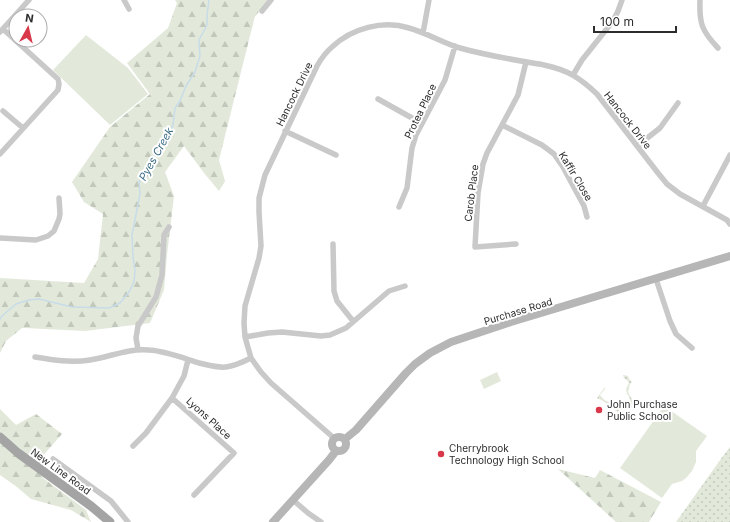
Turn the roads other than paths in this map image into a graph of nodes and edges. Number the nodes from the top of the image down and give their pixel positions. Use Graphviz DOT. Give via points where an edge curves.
graph roads {
  1 [pos="29,0"];
  2 [pos="124,0"];
  3 [pos="271,0"];
  4 [pos="429,0"];
  5 [pos="622,0"];
  6 [pos="700,0"];
  7 [pos="129,9"];
  8 [pos="262,11"];
  9 [pos="2,30"];
  10 [pos="423,33"];
  11 [pos="455,46"];
  12 [pos="718,48"];
  13 [pos="526,62"];
  14 [pos="573,75"];
  15 [pos="378,99"];
  16 [pos="678,103"];
  17 [pos="3,111"];
  18 [pos="422,123"];
  19 [pos="502,125"];
  20 [pos="23,128"];
  21 [pos="285,131"];
  22 [pos="637,146"];
  23 [pos="0,154"];
  24 [pos="336,155"];
  25 [pos="730,155"];
  26 [pos="59,198"];
  27 [pos="703,206"];
  28 [pos="399,207"];
  29 [pos="587,217"];
  30 [pos="730,224"];
  31 [pos="169,227"];
  32 [pos="0,238"];
  33 [pos="333,244"];
  34 [pos="516,244"];
  35 [pos="730,256"];
  36 [pos="656,279"];
  37 [pos="405,286"];
  38 [pos="354,321"];
  39 [pos="246,337"];
  40 [pos="692,348"];
  41 [pos="138,349"];
  42 [pos="35,357"];
  43 [pos="251,358"];
  44 [pos="188,360"];
  45 [pos="172,398"];
  46 [pos="0,437"];
  47 [pos="335,438"];
  48 [pos="345,439"];
  49 [pos="133,446"];
  50 [pos="336,451"];
  51 [pos="53,459"];
  52 [pos="194,494"];
  53 [pos="293,500"];
  54 [pos="110,522"];
  55 [pos="128,522"];
  56 [pos="273,522"];
  57 [pos="321,522"];
  1 -- 9 [label="street"];
  2 -- 7 [label="street"];
  3 -- 8 [label="street"];
  4 -- 10 [label="street"];
  5 -- 14 [label="street" via="613,21"];
  6 -- 12 [label="street" via="701,23 707,37"];
  9 -- 20 [label="street" via="58,79 58,90"];
  10 -- 11 [label="street, Hancock Drive"];
  10 -- 21 [label="street, Hancock Drive" via="394,25 379,25 344,38 329,50 317,66"];
  11 -- 13 [label="street, Hancock Drive"];
  11 -- 18 [label="street, Protea Place" via="445,80"];
  13 -- 14 [label="street, Hancock Drive" via="556,68"];
  13 -- 19 [label="street, Carob Place" via="518,95"];
  14 -- 22 [label="street, Hancock Drive" via="597,94"];
  15 -- 18 [label="street"];
  16 -- 22 [label="street" via="660,128"];
  17 -- 20 [label="street"];
  18 -- 28 [label="street, Protea Place" via="412,148 407,188"];
  19 -- 29 [label="street, Kaffir Close" via="542,145 554,154 584,206"];
  19 -- 34 [label="street, Carob Place" via="483,164 478,193 475,247"];
  20 -- 23 [label="street"];
  21 -- 24 [label="street"];
  21 -- 39 [label="street, Hancock Drive" via="265,174 259,198 261,246 245,306"];
  22 -- 27 [label="street, Hancock Drive" via="667,184"];
  25 -- 27 [label="street"];
  26 -- 32 [label="street" via="59,219 54,231 48,236 36,240"];
  27 -- 30 [label="street, Hancock Drive"];
  31 -- 41 [label="street" via="164,236 162,275 156,297 138,326"];
  33 -- 38 [label="street" via="334,291 337,301"];
  35 -- 36 [label="main road, Purchase Road"];
  36 -- 40 [label="street" via="676,334"];
  36 -- 48 [label="main road, Purchase Road" via="511,322 439,347 406,372 356,430"];
  37 -- 38 [label="street" via="389,291"];
  38 -- 39 [label="street" via="346,328 330,335 282,332"];
  39 -- 43 [label="street, Hancock Drive"];
  41 -- 42 [label="street" via="77,362"];
  41 -- 44 [label="street" via="164,352"];
  43 -- 44 [label="street" via="238,365 224,367"];
  43 -- 47 [label="street, Hancock Drive" via="271,383"];
  44 -- 45 [label="street" via="184,376"];
  45 -- 49 [label="street"];
  45 -- 52 [label="street, Lyons Place" via="234,452"];
  46 -- 54 [label="main road, New Line Road"];
  47 -- 48 [label="main road"];
  47 -- 50 [label="main road" via="332,445"];
  48 -- 50 [label="main road" via="345,449"];
  50 -- 53 [label="main road"];
  51 -- 55 [label="street" via="111,501"];
  53 -- 56 [label="main road"];
  53 -- 57 [label="street"];
}
